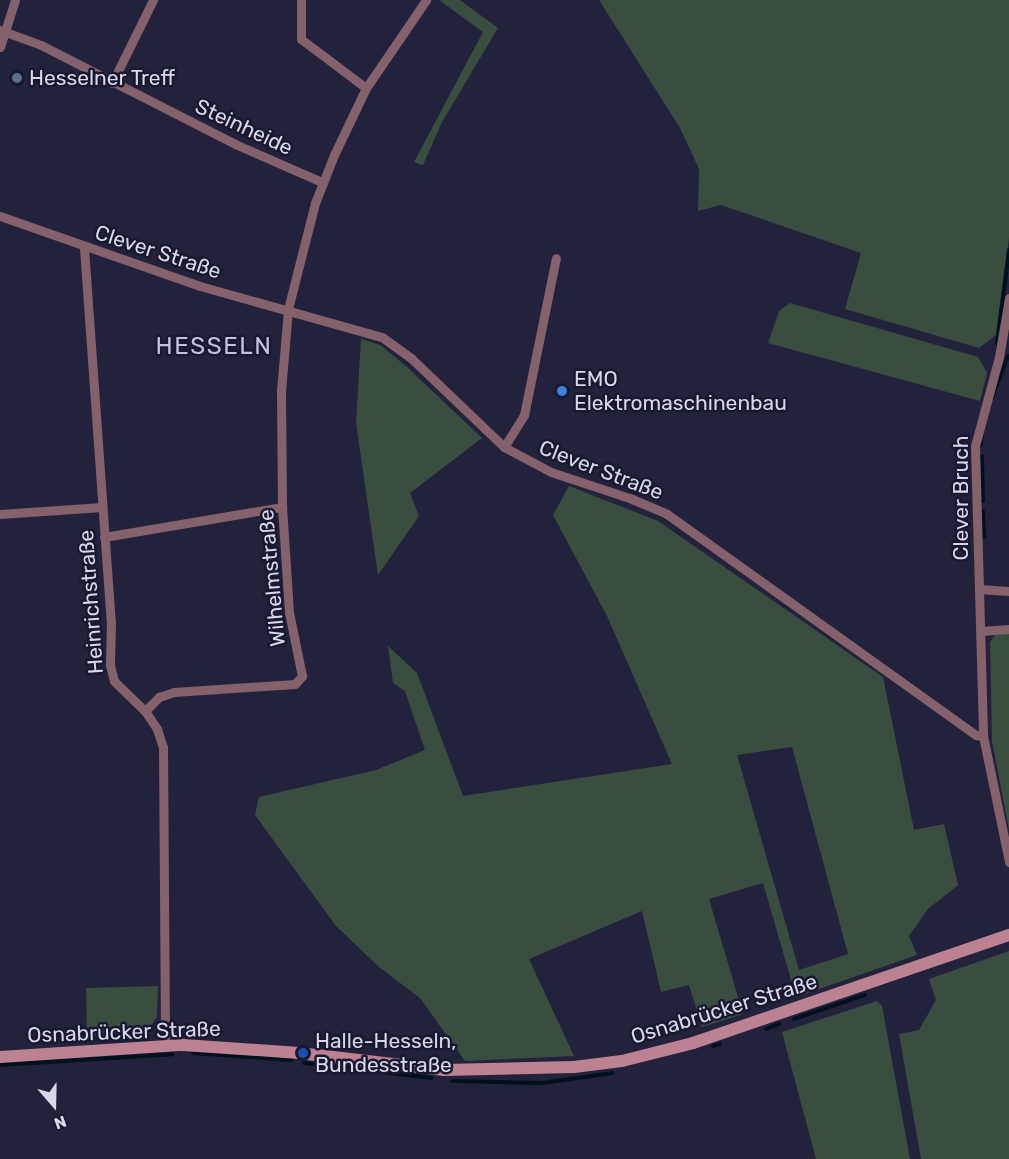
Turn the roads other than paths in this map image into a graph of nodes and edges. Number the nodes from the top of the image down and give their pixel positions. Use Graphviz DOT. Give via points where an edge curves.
graph roads {
  1 [pos="15,0"];
  2 [pos="153,0"];
  3 [pos="301,0"];
  4 [pos="426,0"];
  5 [pos="2,30"];
  6 [pos="0,47"];
  7 [pos="112,83"];
  8 [pos="366,88"];
  9 [pos="322,182"];
  10 [pos="0,216"];
  11 [pos="84,248"];
  12 [pos="556,258"];
  13 [pos="1009,298"];
  14 [pos="288,309"];
  15 [pos="504,447"];
  16 [pos="102,507"];
  17 [pos="282,507"];
  18 [pos="0,514"];
  19 [pos="104,537"];
  20 [pos="979,590"];
  21 [pos="1009,591"];
  22 [pos="1009,629"];
  23 [pos="981,631"];
  24 [pos="145,711"];
  25 [pos="983,736"];
  26 [pos="1009,862"];
  27 [pos="1009,935"];
  28 [pos="165,1045"];
  29 [pos="0,1057"];
  1 -- 5 [label="street"];
  2 -- 7 [label="street"];
  3 -- 8 [label="street" via="301,39"];
  4 -- 8 [label="street"];
  5 -- 6 [label="street"];
  5 -- 7 [label="street, Steinheide" via="41,45"];
  7 -- 9 [label="street, Steinheide"];
  8 -- 9 [label="street"];
  9 -- 14 [label="street"];
  10 -- 11 [label="street, Clever Straße"];
  11 -- 14 [label="street, Clever Straße"];
  11 -- 16 [label="street, Heinrichstraße"];
  12 -- 15 [label="street" via="524,415"];
  13 -- 20 [label="street, Clever Bruch" via="999,357 975,446"];
  14 -- 15 [label="street, Clever Straße" via="382,337 395,345"];
  14 -- 17 [label="street, Wilhelmstraße" via="281,390"];
  15 -- 25 [label="street, Clever Straße" via="551,472 667,514 976,735"];
  16 -- 18 [label="street"];
  16 -- 19 [label="street, Heinrichstraße"];
  17 -- 19 [label="street"];
  17 -- 24 [label="street, Wilhelmstraße" via="289,612 302,676 295,684 174,692 159,697"];
  19 -- 24 [label="street, Heinrichstraße" via="110,665 114,681"];
  20 -- 21 [label="street"];
  20 -- 23 [label="street, Clever Bruch"];
  22 -- 23 [label="street"];
  23 -- 25 [label="street, Clever Bruch"];
  24 -- 28 [label="street, Heinrichstraße" via="163,747"];
  25 -- 26 [label="street"];
  27 -- 28 [label="main road, Osnabrücker Straße" via="667,1050 622,1061 548,1070 444,1070 256,1049"];
  28 -- 29 [label="main road, Osnabrücker Straße"];
}
